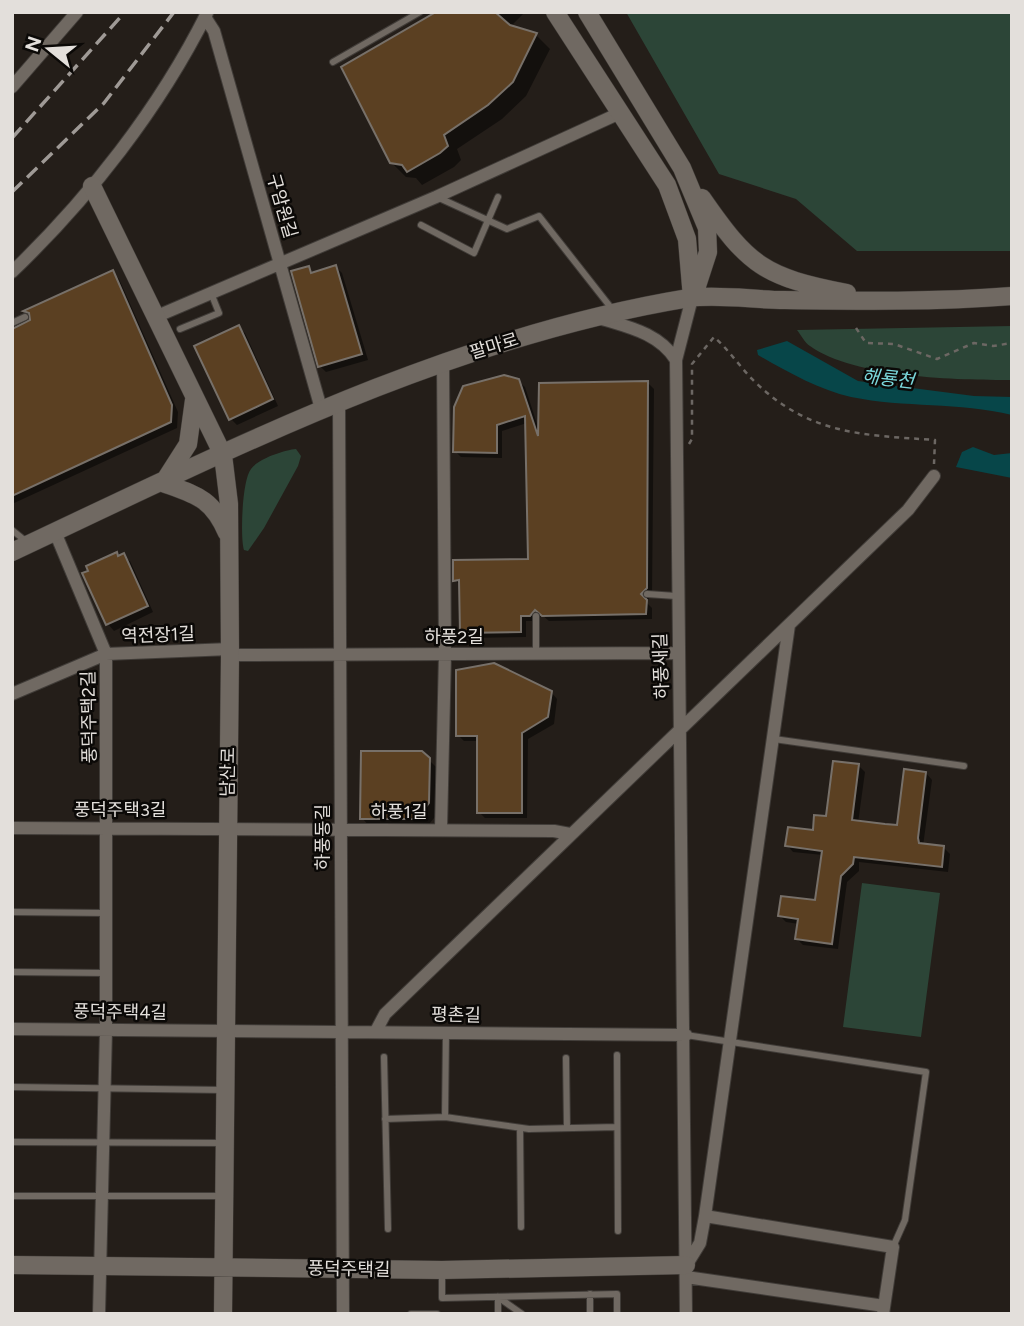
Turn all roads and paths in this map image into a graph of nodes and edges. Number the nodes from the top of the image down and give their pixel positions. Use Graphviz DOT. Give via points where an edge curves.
graph roads {
  1 [pos="77,12"];
  2 [pos="420,12"];
  3 [pos="555,12"];
  4 [pos="206,15"];
  5 [pos="590,15"];
  6 [pos="333,62"];
  7 [pos="12,87"];
  8 [pos="620,113"];
  9 [pos="682,168"];
  10 [pos="92,186"];
  11 [pos="436,197"];
  12 [pos="498,197"];
  13 [pos="488,222"];
  14 [pos="421,225"];
  15 [pos="280,264"];
  16 [pos="12,272"];
  17 [pos="211,293"];
  18 [pos="1012,296"];
  19 [pos="692,298"];
  20 [pos="888,301"];
  21 [pos="607,316"];
  22 [pos="25,317"];
  23 [pos="155,317"];
  24 [pos="12,323"];
  25 [pos="856,328"];
  26 [pos="180,329"];
  27 [pos="1012,343"];
  28 [pos="676,360"];
  29 [pos="443,362"];
  30 [pos="194,396"];
  31 [pos="339,405"];
  32 [pos="322,412"];
  33 [pos="686,450"];
  34 [pos="223,455"];
  35 [pos="934,476"];
  36 [pos="163,483"];
  37 [pos="12,530"];
  38 [pos="55,532"];
  39 [pos="230,540"];
  40 [pos="29,544"];
  41 [pos="12,552"];
  42 [pos="647,594"];
  43 [pos="676,596"];
  44 [pos="536,616"];
  45 [pos="789,625"];
  46 [pos="230,652"];
  47 [pos="677,653"];
  48 [pos="106,654"];
  49 [pos="445,654"];
  50 [pos="536,654"];
  51 [pos="340,656"];
  52 [pos="12,694"];
  53 [pos="680,728"];
  54 [pos="774,739"];
  55 [pos="964,766"];
  56 [pos="107,827"];
  57 [pos="12,828"];
  58 [pos="228,828"];
  59 [pos="441,829"];
  60 [pos="341,830"];
  61 [pos="569,834"];
  62 [pos="12,912"];
  63 [pos="106,913"];
  64 [pos="12,972"];
  65 [pos="106,973"];
  66 [pos="12,1028"];
  67 [pos="106,1030"];
  68 [pos="226,1031"];
  69 [pos="342,1031"];
  70 [pos="376,1031"];
  71 [pos="446,1032"];
  72 [pos="685,1035"];
  73 [pos="730,1044"];
  74 [pos="617,1055"];
  75 [pos="384,1057"];
  76 [pos="566,1058"];
  77 [pos="12,1087"];
  78 [pos="104,1088"];
  79 [pos="226,1090"];
  80 [pos="445,1117"];
  81 [pos="385,1119"];
  82 [pos="617,1127"];
  83 [pos="520,1128"];
  84 [pos="567,1128"];
  85 [pos="12,1142"];
  86 [pos="103,1142"];
  87 [pos="226,1143"];
  88 [pos="12,1196"];
  89 [pos="102,1196"];
  90 [pos="225,1196"];
  91 [pos="705,1216"];
  92 [pos="521,1227"];
  93 [pos="388,1229"];
  94 [pos="618,1231"];
  95 [pos="893,1247"];
  96 [pos="12,1265"];
  97 [pos="100,1265"];
  98 [pos="224,1267"];
  99 [pos="342,1269"];
  100 [pos="442,1270"];
  101 [pos="686,1271"];
  102 [pos="590,1294"];
  103 [pos="498,1297"];
  104 [pos="442,1298"];
  105 [pos="883,1310"];
  106 [pos="436,1313"];
  107 [pos="99,1314"];
  108 [pos="223,1314"];
  109 [pos="343,1314"];
  110 [pos="411,1314"];
  111 [pos="498,1314"];
  112 [pos="522,1314"];
  113 [pos="590,1314"];
  114 [pos="617,1314"];
  115 [pos="686,1314"];
  1 -- 7 [label="street"];
  2 -- 6 [label="lane"];
  3 -- 8 [label="street"];
  4 -- 10 [label="street" via="149,108"];
  4 -- 15 [label="street, 구암원길"];
  5 -- 9 [label="street"];
  8 -- 11 [label="street"];
  8 -- 19 [label="street" via="667,185 681,218"];
  9 -- 19 [label="street" via="707,228 708,252"];
  9 -- 20 [label="street" via="724,230 764,269 802,283"];
  10 -- 16 [label="street"];
  10 -- 23 [label="street"];
  11 -- 13 [label="lane"];
  11 -- 15 [label="street"];
  12 -- 13 [label="lane"];
  13 -- 14 [label="lane" via="474,253"];
  13 -- 21 [label="lane" via="507,229 539,216"];
  15 -- 17 [label="street"];
  15 -- 32 [label="street, 구암원길"];
  17 -- 23 [label="street"];
  17 -- 26 [label="lane" via="219,313"];
  18 -- 20 [label="street, 팔마로"];
  19 -- 20 [label="street, 팔마로"];
  19 -- 21 [label="street, 팔마로"];
  19 -- 28 [label="street, 하풍새길"];
  21 -- 28 [label="street" via="667,346"];
  21 -- 29 [label="street, 팔마로"];
  22 -- 24 [label="lane"];
  23 -- 30 [label="street"];
  25 -- 27 [label="path" via="866,343 894,344 932,359 974,343"];
  28 -- 43 [label="street, 하풍새길"];
  29 -- 31 [label="street, 팔마로"];
  29 -- 49 [label="street"];
  30 -- 34 [label="street"];
  30 -- 36 [label="street" via="188,444"];
  31 -- 32 [label="street, 팔마로"];
  31 -- 51 [label="street, 하풍동길"];
  32 -- 34 [label="street, 팔마로"];
  33 -- 35 [label="path" via="692,439 692,364 714,337 754,380 802,418 826,428 870,436 934,440"];
  34 -- 36 [label="street, 팔마로"];
  34 -- 39 [label="street, 남산로"];
  35 -- 45 [label="street" via="908,510"];
  36 -- 38 [label="street, 팔마로"];
  36 -- 39 [label="street" via="206,500"];
  37 -- 40 [label="lane"];
  38 -- 40 [label="street, 팔마로"];
  38 -- 48 [label="street, 풍덕주택2길"];
  39 -- 46 [label="street, 남산로"];
  40 -- 41 [label="street, 팔마로"];
  42 -- 43 [label="lane"];
  43 -- 47 [label="street, 하풍새길"];
  44 -- 50 [label="lane"];
  45 -- 53 [label="street"];
  45 -- 54 [label="street"];
  46 -- 48 [label="street, 역전장1길"];
  46 -- 51 [label="street, 하풍2길"];
  46 -- 58 [label="street, 남산로"];
  47 -- 50 [label="street, 하풍2길"];
  47 -- 53 [label="street, 하풍새길"];
  48 -- 52 [label="street, 역전장1길"];
  48 -- 56 [label="street, 풍덕주택2길"];
  49 -- 50 [label="street, 하풍2길"];
  49 -- 51 [label="street, 하풍2길"];
  49 -- 59 [label="street"];
  51 -- 60 [label="street, 하풍동길"];
  53 -- 61 [label="street"];
  53 -- 72 [label="street, 하풍새길"];
  54 -- 55 [label="lane"];
  54 -- 73 [label="street"];
  56 -- 57 [label="street, 풍덕주택3길"];
  56 -- 58 [label="street, 풍덕주택3길"];
  56 -- 63 [label="street, 풍덕주택2길"];
  58 -- 60 [label="street, 하풍1길"];
  58 -- 68 [label="street, 남산로"];
  59 -- 60 [label="street, 하풍1길"];
  59 -- 61 [label="street, 하풍1길"];
  60 -- 69 [label="street, 하풍동길"];
  61 -- 70 [label="street" via="385,1014"];
  62 -- 63 [label="lane"];
  63 -- 65 [label="street, 풍덕주택2길"];
  64 -- 65 [label="lane"];
  65 -- 67 [label="street, 풍덕주택2길"];
  66 -- 67 [label="street, 풍덕주택4길"];
  67 -- 68 [label="street, 풍덕주택4길"];
  67 -- 78 [label="street, 풍덕주택2길"];
  68 -- 69 [label="street, 평촌길"];
  68 -- 79 [label="street, 남산로"];
  69 -- 70 [label="street, 평촌길"];
  69 -- 99 [label="street, 하풍동길"];
  70 -- 71 [label="street, 평촌길"];
  71 -- 72 [label="street, 평촌길"];
  71 -- 80 [label="lane"];
  72 -- 73 [label="lane"];
  72 -- 101 [label="street, 하풍새길"];
  73 -- 91 [label="street"];
  73 -- 95 [label="lane" via="926,1072 905,1220"];
  74 -- 82 [label="lane"];
  75 -- 81 [label="lane"];
  76 -- 84 [label="lane"];
  77 -- 78 [label="lane"];
  78 -- 79 [label="lane"];
  78 -- 86 [label="street, 풍덕주택2길"];
  79 -- 87 [label="street, 남산로"];
  80 -- 81 [label="lane"];
  80 -- 83 [label="lane"];
  81 -- 93 [label="lane"];
  82 -- 84 [label="lane"];
  82 -- 94 [label="lane"];
  83 -- 84 [label="lane"];
  83 -- 92 [label="lane"];
  85 -- 86 [label="lane"];
  86 -- 87 [label="lane"];
  86 -- 89 [label="street, 풍덕주택2길"];
  87 -- 90 [label="street, 남산로"];
  88 -- 89 [label="lane"];
  89 -- 90 [label="lane"];
  89 -- 97 [label="street, 풍덕주택2길"];
  90 -- 98 [label="street, 남산로"];
  91 -- 95 [label="street"];
  91 -- 101 [label="street" via="700,1243"];
  95 -- 105 [label="street"];
  96 -- 97 [label="street, 풍덕주택길"];
  97 -- 98 [label="street, 풍덕주택길"];
  97 -- 107 [label="street, 풍덕주택2길"];
  98 -- 99 [label="street, 풍덕주택길"];
  98 -- 108 [label="street, 남산로"];
  99 -- 100 [label="street, 풍덕주택길"];
  99 -- 109 [label="street, 하풍동길"];
  100 -- 101 [label="street, 풍덕주택길"];
  100 -- 104 [label="lane"];
  101 -- 105 [label="street"];
  101 -- 115 [label="street"];
  102 -- 103 [label="lane"];
  102 -- 113 [label="lane"];
  102 -- 114 [label="lane" via="617,1294"];
  103 -- 104 [label="lane"];
  103 -- 111 [label="lane"];
  103 -- 112 [label="lane"];
  104 -- 106 [label="lane"];
  106 -- 110 [label="lane"];
}
